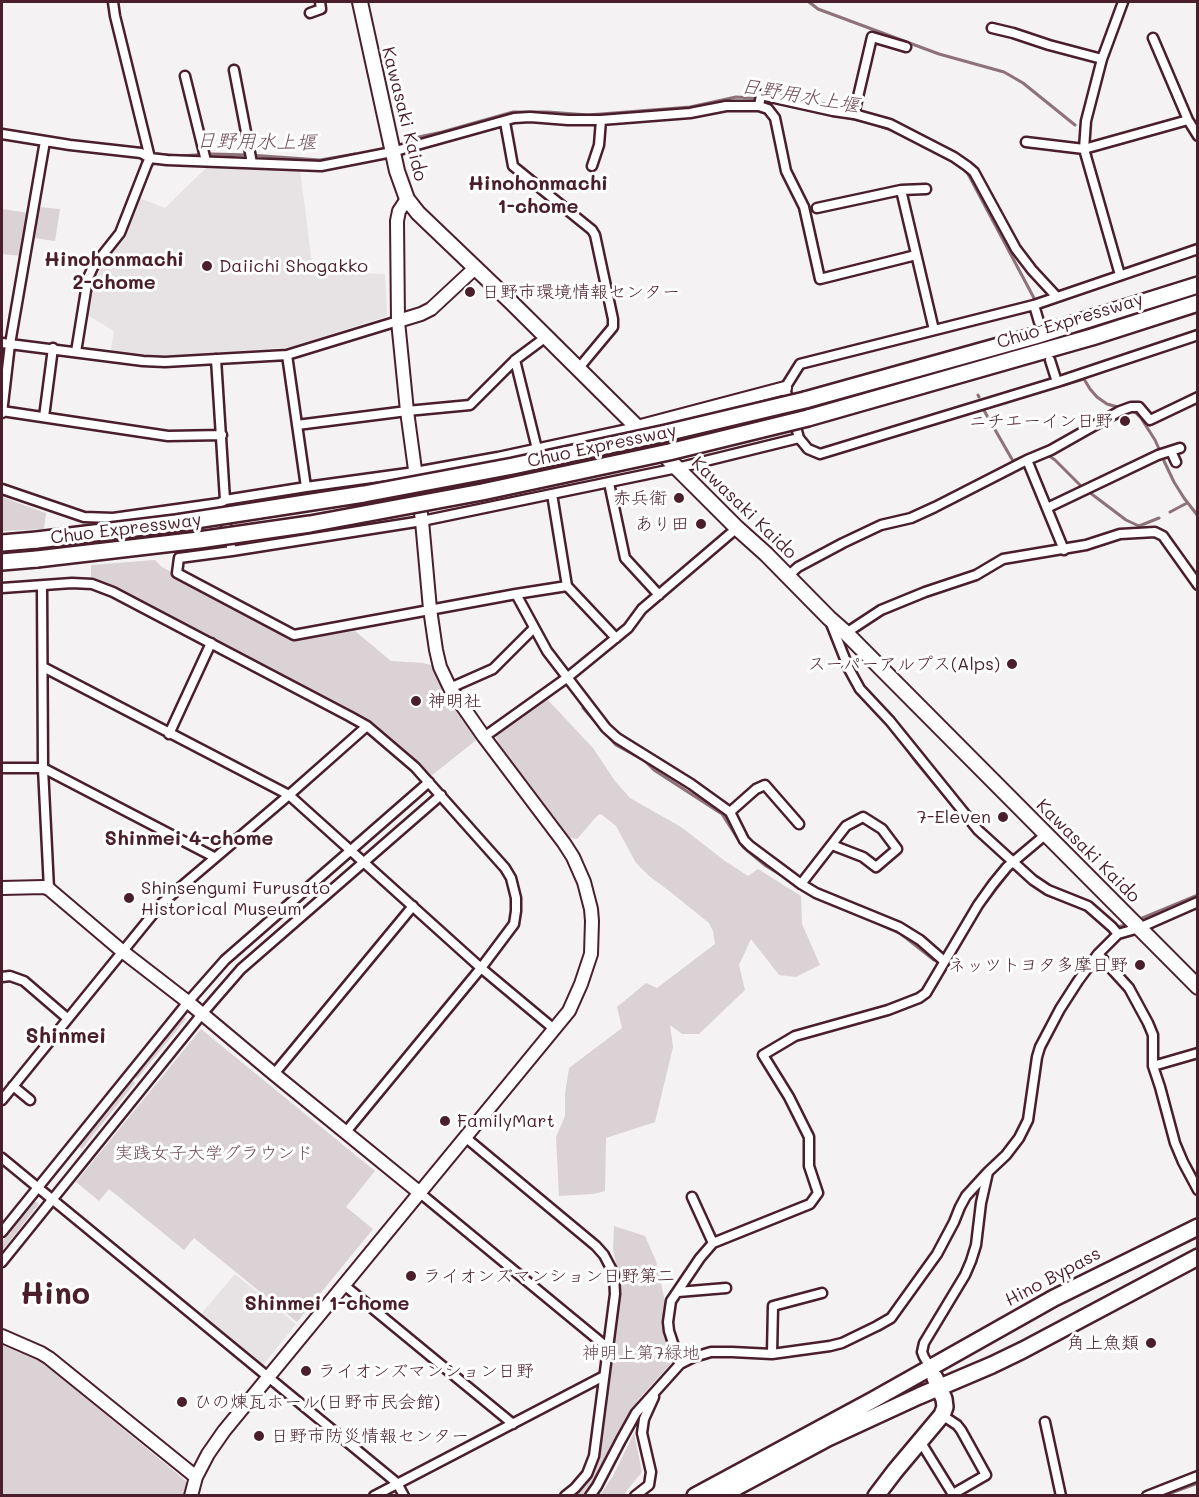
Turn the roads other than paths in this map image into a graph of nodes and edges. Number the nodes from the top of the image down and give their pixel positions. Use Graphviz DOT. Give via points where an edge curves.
graph roads {
  1 [pos="113,2"];
  2 [pos="320,2"];
  3 [pos="360,2"];
  4 [pos="1123,2"];
  5 [pos="310,13"];
  6 [pos="992,28"];
  7 [pos="1153,38"];
  8 [pos="906,47"];
  9 [pos="1102,59"];
  10 [pos="234,70"];
  11 [pos="185,76"];
  12 [pos="760,101"];
  13 [pos="854,114"];
  14 [pos="601,120"];
  15 [pos="1188,120"];
  16 [pos="505,122"];
  17 [pos="2,134"];
  18 [pos="1197,136"];
  19 [pos="45,141"];
  20 [pos="1026,142"];
  21 [pos="1084,149"];
  22 [pos="392,152"];
  23 [pos="205,157"];
  24 [pos="150,158"];
  25 [pos="251,158"];
  26 [pos="592,166"];
  27 [pos="926,189"];
  28 [pos="901,190"];
  29 [pos="407,199"];
  30 [pos="817,208"];
  31 [pos="1197,249"];
  32 [pos="916,255"];
  33 [pos="476,268"];
  34 [pos="1120,275"];
  35 [pos="1197,285"];
  36 [pos="1057,297"];
  37 [pos="1197,303"];
  38 [pos="1034,305"];
  39 [pos="398,321"];
  40 [pos="1039,322"];
  41 [pos="933,330"];
  42 [pos="546,337"];
  43 [pos="1196,337"];
  44 [pos="6,343"];
  45 [pos="53,348"];
  46 [pos="76,352"];
  47 [pos="287,355"];
  48 [pos="216,359"];
  49 [pos="515,360"];
  50 [pos="1050,360"];
  51 [pos="578,369"];
  52 [pos="1057,381"];
  53 [pos="785,388"];
  54 [pos="1197,397"];
  55 [pos="407,411"];
  56 [pos="2,412"];
  57 [pos="44,417"];
  58 [pos="297,425"];
  59 [pos="637,427"];
  60 [pos="222,435"];
  61 [pos="799,438"];
  62 [pos="537,448"];
  63 [pos="1180,448"];
  64 [pos="1171,451"];
  65 [pos="1027,460"];
  66 [pos="1176,462"];
  67 [pos="677,468"];
  68 [pos="415,472"];
  69 [pos="609,483"];
  70 [pos="306,487"];
  71 [pos="2,489"];
  72 [pos="552,494"];
  73 [pos="223,502"];
  74 [pos="1047,508"];
  75 [pos="422,521"];
  76 [pos="738,528"];
  77 [pos="2,543"];
  78 [pos="1064,550"];
  79 [pos="232,551"];
  80 [pos="2,562"];
  81 [pos="788,576"];
  82 [pos="1197,585"];
  83 [pos="42,586"];
  84 [pos="567,586"];
  85 [pos="2,588"];
  86 [pos="516,594"];
  87 [pos="659,595"];
  88 [pos="430,609"];
  89 [pos="829,618"];
  90 [pos="534,628"];
  91 [pos="846,633"];
  92 [pos="616,638"];
  93 [pos="211,643"];
  94 [pos="43,667"];
  95 [pos="568,677"];
  96 [pos="450,688"];
  97 [pos="367,726"];
  98 [pos="169,734"];
  99 [pos="484,737"];
  100 [pos="2,768"];
  101 [pos="43,768"];
  102 [pos="429,782"];
  103 [pos="289,795"];
  104 [pos="441,795"];
  105 [pos="730,812"];
  106 [pos="799,824"];
  107 [pos="1045,835"];
  108 [pos="832,845"];
  109 [pos="351,850"];
  110 [pos="214,857"];
  111 [pos="1014,861"];
  112 [pos="364,862"];
  113 [pos="801,884"];
  114 [pos="2,888"];
  115 [pos="50,890"];
  116 [pos="1197,902"];
  117 [pos="413,906"];
  118 [pos="1139,928"];
  119 [pos="1118,934"];
  120 [pos="122,951"];
  121 [pos="1098,954"];
  122 [pos="944,961"];
  123 [pos="481,968"];
  124 [pos="2,977"];
  125 [pos="1197,987"];
  126 [pos="188,1002"];
  127 [pos="201,1014"];
  128 [pos="67,1018"];
  129 [pos="554,1029"];
  130 [pos="1197,1053"];
  131 [pos="1152,1066"];
  132 [pos="274,1074"];
  133 [pos="13,1086"];
  134 [pos="2,1100"];
  135 [pos="30,1100"];
  136 [pos="345,1133"];
  137 [pos="465,1137"];
  138 [pos="2,1158"];
  139 [pos="988,1172"];
  140 [pos="37,1188"];
  141 [pos="1197,1190"];
  142 [pos="420,1193"];
  143 [pos="692,1197"];
  144 [pos="51,1200"];
  145 [pos="1197,1227"];
  146 [pos="2,1232"];
  147 [pos="713,1243"];
  148 [pos="1197,1257"];
  149 [pos="2,1262"];
  150 [pos="344,1285"];
  151 [pos="726,1288"];
  152 [pos="678,1292"];
  153 [pos="822,1293"];
  154 [pos="2,1336"];
  155 [pos="608,1348"];
  156 [pos="772,1354"];
  157 [pos="680,1364"];
  158 [pos="930,1367"];
  159 [pos="604,1376"];
  160 [pos="268,1377"];
  161 [pos="940,1387"];
  162 [pos="656,1391"];
  163 [pos="942,1415"];
  164 [pos="1045,1422"];
  165 [pos="513,1424"];
  166 [pos="920,1441"];
  167 [pos="1197,1476"];
  168 [pos="196,1477"];
  169 [pos="397,1483"];
  170 [pos="953,1495"];
  171 [pos="191,1496"];
  172 [pos="374,1496"];
  173 [pos="404,1496"];
  174 [pos="565,1496"];
  175 [pos="590,1496"];
  176 [pos="635,1496"];
  177 [pos="695,1496"];
  178 [pos="720,1496"];
  179 [pos="876,1496"];
  180 [pos="1061,1496"];
  181 [pos="1147,1496"];
  1 -- 24 [label="street"];
  2 -- 5 [label="street" via="321,9"];
  3 -- 22 [label="main road, Kawasaki Kaido"];
  4 -- 9 [label="street"];
  6 -- 9 [label="street"];
  7 -- 15 [label="street"];
  8 -- 13 [label="street" via="872,37"];
  9 -- 21 [label="street" via="1086,121"];
  10 -- 25 [label="street"];
  11 -- 23 [label="street"];
  12 -- 13 [label="street"];
  12 -- 14 [label="street" via="690,113"];
  12 -- 32 [label="street" via="775,118 786,171 804,207 820,279"];
  13 -- 36 [label="street" via="908,132 968,166 1017,249"];
  14 -- 16 [label="street" via="530,117"];
  14 -- 26 [label="street"];
  15 -- 18 [label="street"];
  15 -- 21 [label="street"];
  16 -- 22 [label="street"];
  16 -- 51 [label="street" via="513,166 595,235 613,327"];
  17 -- 19 [label="street"];
  19 -- 24 [label="street" via="141,153"];
  19 -- 44 [label="street"];
  20 -- 21 [label="street"];
  21 -- 34 [label="street"];
  22 -- 25 [label="street" via="321,166"];
  22 -- 29 [label="main road, Kawasaki Kaido"];
  23 -- 24 [label="street"];
  23 -- 25 [label="street"];
  24 -- 46 [label="street" via="120,233 88,278"];
  27 -- 28 [label="street"];
  28 -- 30 [label="street"];
  28 -- 32 [label="street"];
  29 -- 33 [label="main road, Kawasaki Kaido"];
  29 -- 39 [label="street" via="397,221"];
  31 -- 34 [label="street"];
  32 -- 41 [label="street"];
  33 -- 39 [label="street" via="431,309"];
  33 -- 42 [label="main road, Kawasaki Kaido"];
  34 -- 36 [label="street"];
  35 -- 77 [label="highway, Chuo Expressway, bridge" via="1035,336 804,400 666,433 364,494 176,523"];
  36 -- 38 [label="street"];
  37 -- 80 [label="highway, Chuo Expressway, bridge" via="808,418 669,452 310,524"];
  38 -- 40 [label="street"];
  38 -- 41 [label="street"];
  39 -- 47 [label="street"];
  39 -- 55 [label="street"];
  41 -- 53 [label="street" via="800,364"];
  42 -- 49 [label="street"];
  42 -- 51 [label="main road, Kawasaki Kaido"];
  43 -- 52 [label="street"];
  44 -- 45 [label="street"];
  44 -- 56 [label="street"];
  45 -- 46 [label="street"];
  45 -- 57 [label="street"];
  46 -- 48 [label="street" via="143,362"];
  47 -- 48 [label="street"];
  47 -- 58 [label="street"];
  48 -- 60 [label="street"];
  49 -- 55 [label="street" via="470,405"];
  49 -- 62 [label="street"];
  50 -- 52 [label="street"];
  51 -- 59 [label="main road, Kawasaki Kaido"];
  52 -- 61 [label="street" via="820,454 808,449"];
  53 -- 59 [label="street"];
  53 -- 61 [label="street"];
  54 -- 65 [label="street" via="1150,420 1139,406 1120,411"];
  55 -- 58 [label="street"];
  55 -- 68 [label="street"];
  56 -- 57 [label="street"];
  57 -- 60 [label="street" via="168,436"];
  58 -- 70 [label="street"];
  59 -- 62 [label="street"];
  59 -- 67 [label="main road, Kawasaki Kaido"];
  60 -- 73 [label="street"];
  61 -- 67 [label="street"];
  62 -- 68 [label="street"];
  63 -- 64 [label="street"];
  64 -- 66 [label="street"];
  64 -- 74 [label="street"];
  65 -- 74 [label="street"];
  65 -- 81 [label="street" via="911,518 881,525 843,543"];
  67 -- 69 [label="street"];
  67 -- 76 [label="main road, Kawasaki Kaido"];
  68 -- 70 [label="street"];
  68 -- 75 [label="street"];
  69 -- 72 [label="street"];
  69 -- 87 [label="street" via="625,558"];
  70 -- 73 [label="street"];
  71 -- 73 [label="street" via="84,517 113,518"];
  72 -- 75 [label="street"];
  72 -- 84 [label="street"];
  73 -- 79 [label="street"];
  74 -- 78 [label="street"];
  75 -- 79 [label="street"];
  75 -- 88 [label="street"];
  76 -- 81 [label="main road, Kawasaki Kaido"];
  76 -- 87 [label="street"];
  78 -- 82 [label="street" via="1120,534 1155,532 1163,536"];
  78 -- 91 [label="street" via="1003,559 976,575 881,610"];
  79 -- 88 [label="street" via="179,558 177,573 294,634"];
  81 -- 89 [label="main road, Kawasaki Kaido"];
  83 -- 85 [label="street"];
  83 -- 93 [label="street" via="92,584"];
  83 -- 94 [label="street"];
  84 -- 86 [label="street"];
  84 -- 92 [label="street"];
  86 -- 88 [label="street"];
  86 -- 90 [label="street"];
  87 -- 92 [label="street"];
  88 -- 96 [label="street" via="440,667"];
  89 -- 91 [label="main road, Kawasaki Kaido"];
  89 -- 111 [label="street" via="860,689 978,830"];
  90 -- 95 [label="street"];
  90 -- 96 [label="street" via="493,669"];
  91 -- 107 [label="main road, Kawasaki Kaido"];
  92 -- 95 [label="street"];
  93 -- 97 [label="street"];
  93 -- 98 [label="street"];
  94 -- 98 [label="street"];
  94 -- 101 [label="street"];
  95 -- 99 [label="street"];
  95 -- 105 [label="street" via="616,738"];
  96 -- 99 [label="street"];
  97 -- 102 [label="street"];
  97 -- 103 [label="street"];
  98 -- 103 [label="street"];
  99 -- 129 [label="street" via="564,843 588,895 591,954 570,1011"];
  100 -- 101 [label="street"];
  101 -- 110 [label="street"];
  101 -- 115 [label="street"];
  102 -- 104 [label="street"];
  102 -- 109 [label="street"];
  103 -- 109 [label="street"];
  103 -- 110 [label="street"];
  104 -- 112 [label="street"];
  104 -- 123 [label="street" via="505,868 516,898 514,924"];
  105 -- 106 [label="street" via="765,785"];
  105 -- 113 [label="street" via="744,840"];
  107 -- 111 [label="street"];
  107 -- 118 [label="main road, Kawasaki Kaido"];
  108 -- 108 [label="street" via="846,826 863,817 882,829 897,849 876,867 863,857"];
  108 -- 113 [label="street"];
  109 -- 112 [label="street"];
  109 -- 126 [label="street" via="225,960"];
  110 -- 120 [label="street" via="162,903"];
  111 -- 119 [label="street" via="1048,890 1088,906"];
  111 -- 122 [label="street" via="978,905"];
  112 -- 117 [label="street"];
  112 -- 127 [label="street" via="241,969"];
  113 -- 122 [label="street" via="899,927"];
  114 -- 115 [label="street"];
  115 -- 120 [label="street"];
  116 -- 118 [label="street"];
  117 -- 123 [label="street"];
  117 -- 132 [label="street"];
  118 -- 119 [label="street"];
  118 -- 125 [label="main road, Kawasaki Kaido"];
  119 -- 121 [label="street"];
  120 -- 126 [label="street"];
  120 -- 128 [label="street"];
  121 -- 131 [label="street" via="1129,988 1148,1023 1153,1035"];
  121 -- 139 [label="street" via="1040,1047 1028,1120 1006,1155"];
  122 -- 147 [label="street" via="926,993 919,998 795,1036 763,1055 809,1137 809,1166 818,1193 810,1204"];
  123 -- 129 [label="street"];
  123 -- 136 [label="street"];
  124 -- 128 [label="street" via="24,981"];
  126 -- 127 [label="street"];
  126 -- 140 [label="street"];
  127 -- 132 [label="street"];
  127 -- 144 [label="street"];
  128 -- 133 [label="street"];
  129 -- 137 [label="street"];
  130 -- 131 [label="street"];
  131 -- 141 [label="street" via="1175,1143"];
  132 -- 136 [label="street"];
  133 -- 134 [label="street"];
  133 -- 135 [label="street"];
  136 -- 142 [label="street"];
  137 -- 142 [label="street"];
  137 -- 155 [label="street" via="604,1255 615,1283"];
  138 -- 140 [label="street"];
  139 -- 156 [label="street" via="966,1196 937,1254 891,1318 842,1342"];
  139 -- 158 [label="street" via="971,1261 924,1343 922,1352"];
  140 -- 144 [label="street"];
  140 -- 146 [label="street"];
  142 -- 150 [label="street"];
  142 -- 155 [label="street"];
  143 -- 147 [label="street"];
  144 -- 149 [label="street"];
  144 -- 160 [label="street"];
  145 -- 158 [label="highway, Hino Bypass" via="1064,1293"];
  147 -- 152 [label="street"];
  148 -- 161 [label="highway" via="1023,1350"];
  150 -- 160 [label="street"];
  150 -- 165 [label="street"];
  151 -- 152 [label="street"];
  152 -- 157 [label="street" via="671,1301 668,1322"];
  153 -- 156 [label="street" via="773,1306"];
  154 -- 168 [label="street" via="49,1358"];
  155 -- 159 [label="street"];
  156 -- 157 [label="street" via="711,1352"];
  157 -- 162 [label="street"];
  158 -- 161 [label="highway"];
  158 -- 177 [label="highway, Hino Bypass"];
  159 -- 165 [label="street"];
  159 -- 174 [label="street" via="592,1463 576,1488"];
  160 -- 168 [label="street" via="214,1445"];
  160 -- 169 [label="street"];
  161 -- 163 [label="highway" via="945,1407"];
  161 -- 178 [label="highway" via="828,1438"];
  162 -- 175 [label="street" via="636,1413"];
  162 -- 176 [label="street" via="642,1433 651,1472 649,1485"];
  163 -- 166 [label="highway"];
  163 -- 170 [label="street" via="961,1430 986,1475"];
  164 -- 180 [label="street"];
  165 -- 169 [label="street"];
  166 -- 170 [label="street"];
  166 -- 179 [label="highway"];
  167 -- 181 [label="street"];
  168 -- 171 [label="street"];
  169 -- 172 [label="street"];
  169 -- 173 [label="street"];
}
